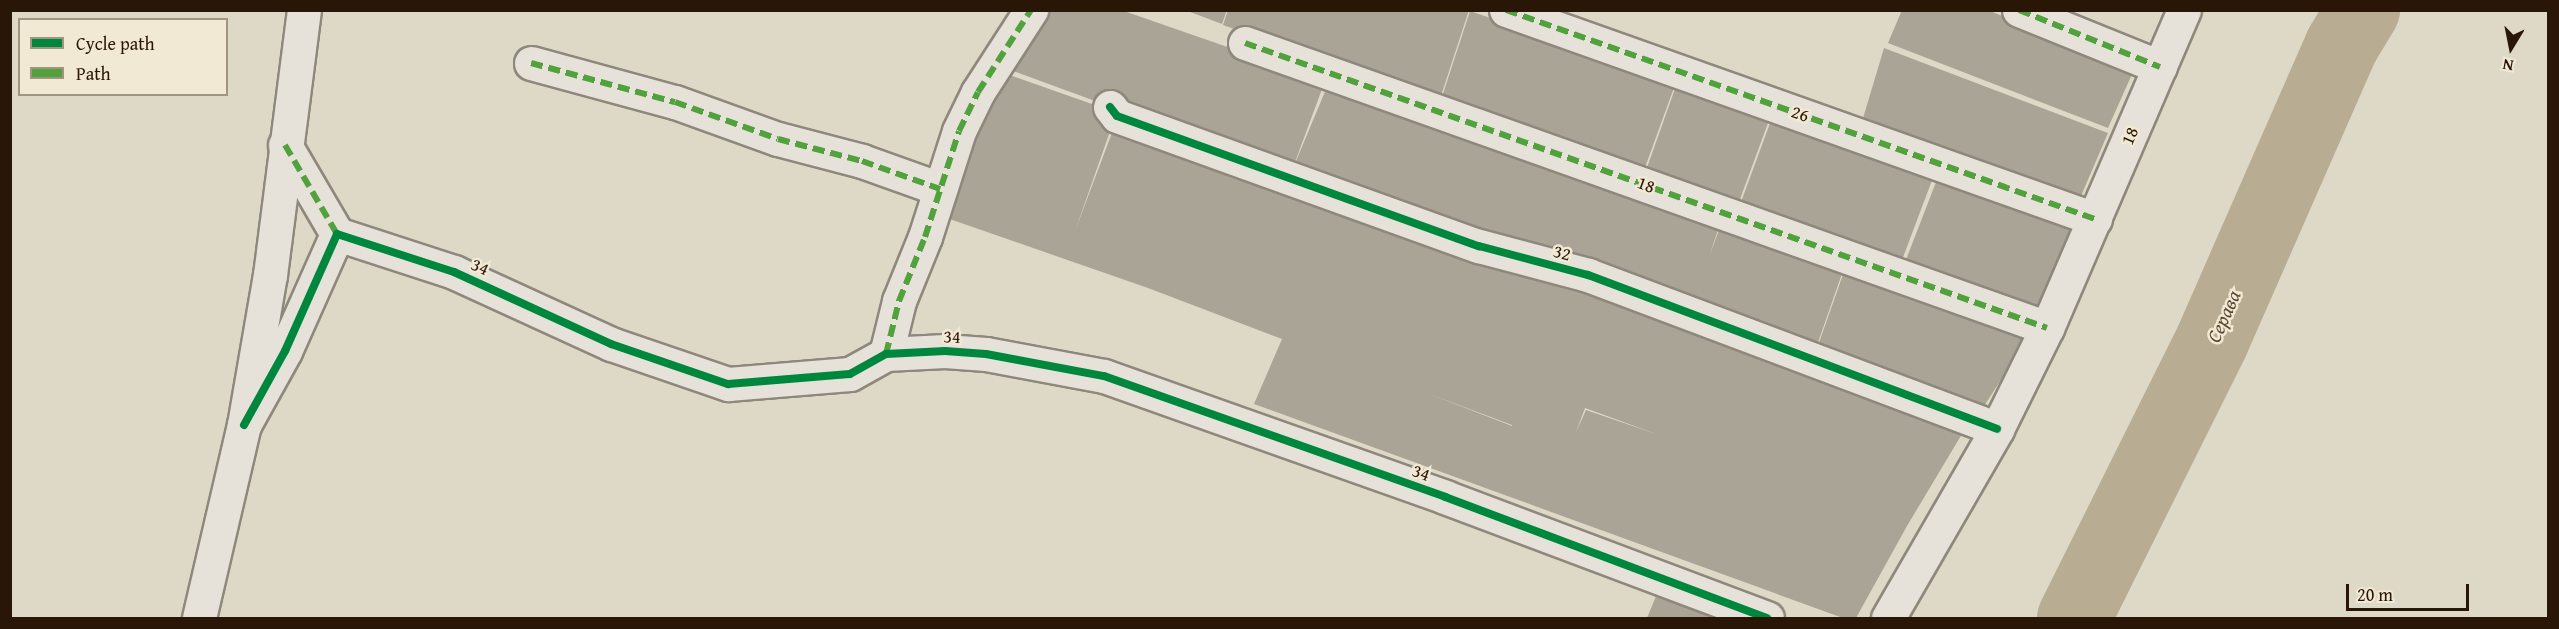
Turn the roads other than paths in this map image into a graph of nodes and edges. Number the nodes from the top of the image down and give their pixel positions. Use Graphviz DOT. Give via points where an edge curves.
graph roads {
  1 [pos="304,10"];
  2 [pos="1031,10"];
  3 [pos="1506,10"];
  4 [pos="2019,10"];
  5 [pos="2184,10"];
  6 [pos="1245,43"];
  7 [pos="531,63"];
  8 [pos="2160,67"];
  9 [pos="1113,112"];
  10 [pos="285,145"];
  11 [pos="939,189"];
  12 [pos="2095,219"];
  13 [pos="337,234"];
  14 [pos="2048,328"];
  15 [pos="886,354"];
  16 [pos="244,424"];
  17 [pos="1997,429"];
  18 [pos="199,618"];
  19 [pos="1767,618"];
  20 [pos="1888,618"];
  1 -- 10 [label="street"];
  2 -- 11 [label="street" via="978,92 959,131"];
  3 -- 12 [label="street, 26"];
  4 -- 8 [label="street"];
  5 -- 8 [label="street, 18"];
  6 -- 14 [label="street, 18"];
  7 -- 11 [label="street" via="675,102"];
  8 -- 12 [label="street, 18"];
  9 -- 17 [label="street, 32" via="1479,246 1588,275"];
  10 -- 13 [label="street"];
  10 -- 16 [label="street" via="272,264"];
  11 -- 15 [label="street" via="899,301"];
  12 -- 14 [label="street, 18"];
  13 -- 15 [label="street, 34" via="454,272 610,344 728,384 850,374"];
  13 -- 16 [label="street" via="285,351"];
  14 -- 17 [label="street, 18"];
  15 -- 19 [label="street, 34" via="986,354 1104,376 1446,497"];
  16 -- 18 [label="street"];
  17 -- 20 [label="street, 18"];
}
